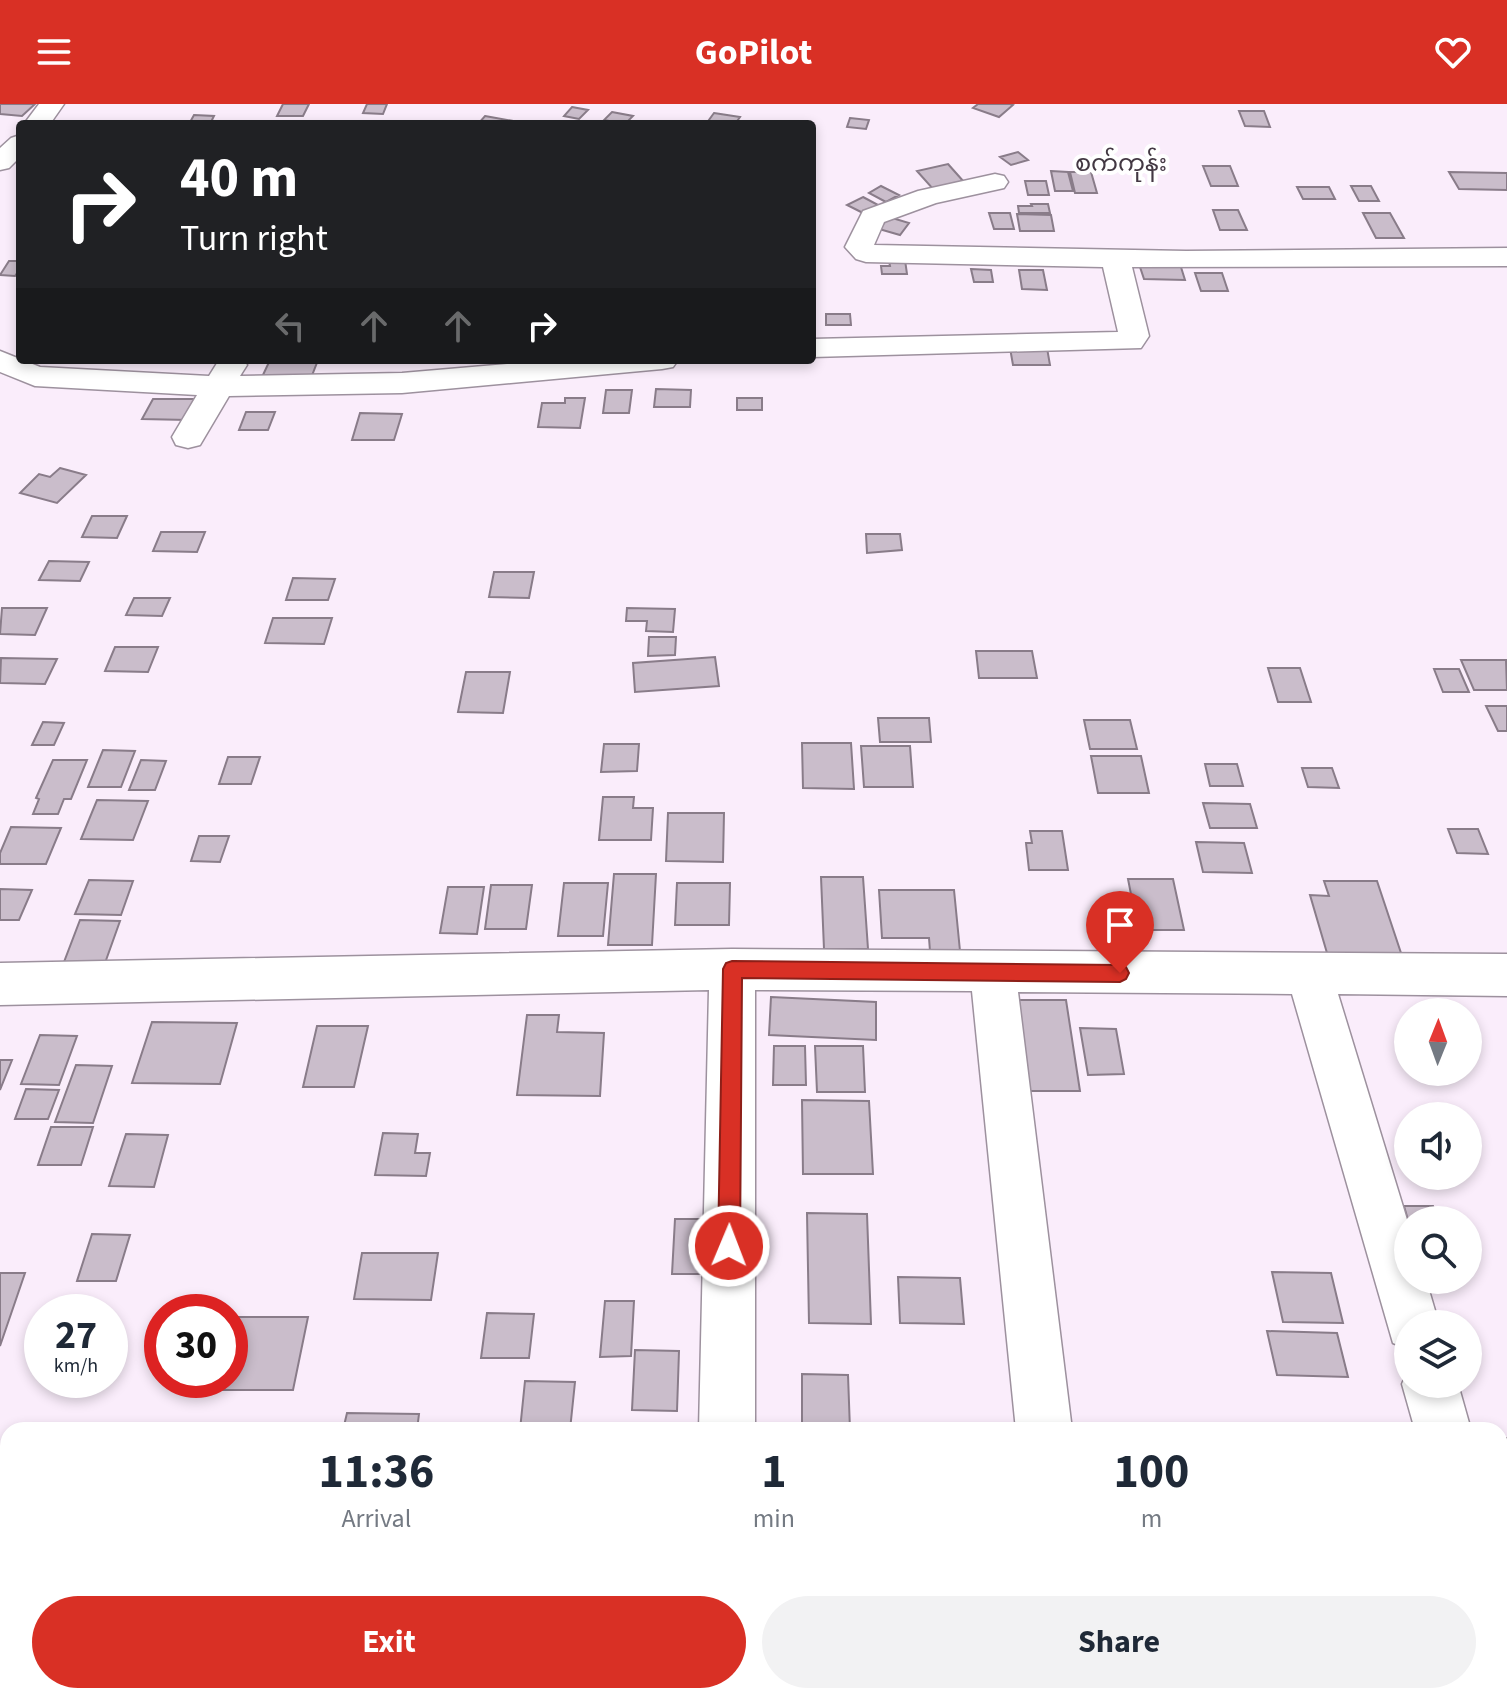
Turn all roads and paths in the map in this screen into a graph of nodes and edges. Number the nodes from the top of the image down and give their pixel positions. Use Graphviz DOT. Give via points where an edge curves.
graph roads {
  1 [pos="16,147"];
  2 [pos="0,162"];
  3 [pos="995,182"];
  4 [pos="1115,257"];
  5 [pos="1507,257"];
  6 [pos="816,348"];
  7 [pos="0,360"];
  8 [pos="617,364"];
  9 [pos="226,373"];
  10 [pos="188,437"];
  11 [pos="732,969"];
  12 [pos="993,973"];
  13 [pos="1309,974"];
  14 [pos="1507,975"];
  15 [pos="0,984"];
  16 [pos="1408,1310"];
  17 [pos="1434,1398"];
  18 [pos="727,1422"];
  19 [pos="1043,1422"];
  20 [pos="1441,1422"];
  1 -- 2 [label="street"];
  3 -- 4 [label="street" via="928,197 873,217 859,247 866,253"];
  4 -- 5 [label="street"];
  4 -- 6 [label="street" via="1134,336 1130,341"];
  7 -- 9 [label="street" via="35,376"];
  8 -- 9 [label="street" via="402,383"];
  9 -- 10 [label="street"];
  11 -- 12 [label="street"];
  11 -- 15 [label="street"];
  11 -- 18 [label="street"];
  12 -- 13 [label="street"];
  12 -- 19 [label="street"];
  13 -- 14 [label="street"];
  13 -- 16 [label="street"];
  17 -- 20 [label="street"];
}
